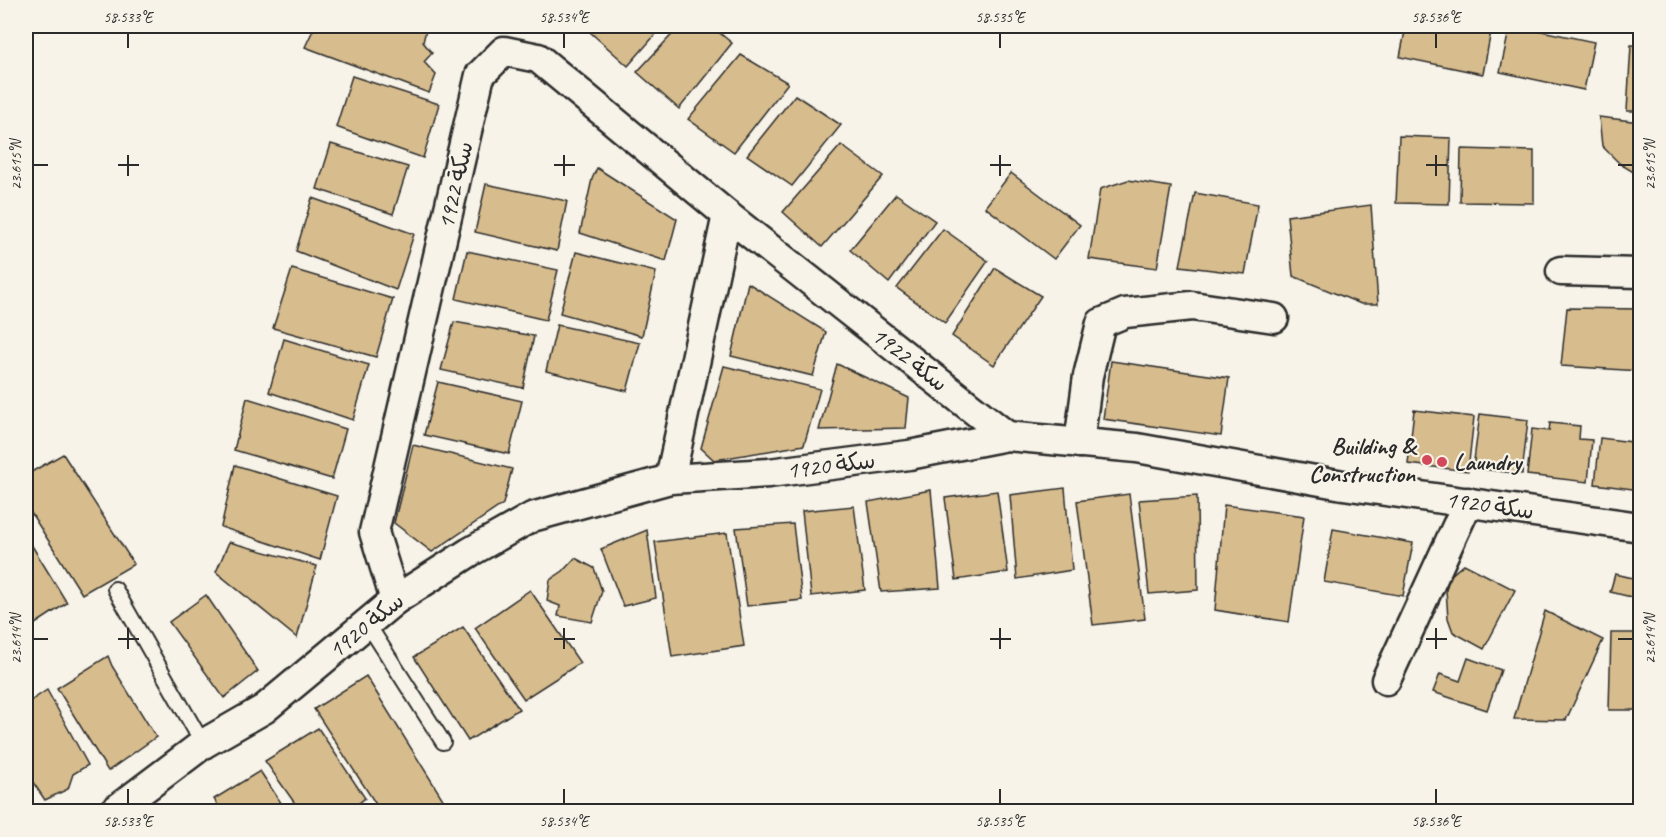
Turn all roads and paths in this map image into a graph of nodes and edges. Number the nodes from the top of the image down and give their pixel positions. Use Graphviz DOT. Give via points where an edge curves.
graph roads {
  1 [pos="728,215"];
  2 [pos="1561,271"];
  3 [pos="1641,273"];
  4 [pos="1274,318"];
  5 [pos="1007,436"];
  6 [pos="1079,443"];
  7 [pos="670,479"];
  8 [pos="1468,502"];
  9 [pos="1641,527"];
  10 [pos="115,589"];
  11 [pos="395,600"];
  12 [pos="367,623"];
  13 [pos="1386,680"];
  14 [pos="443,742"];
  15 [pos="203,744"];
  16 [pos="113,812"];
  1 -- 5 [label="street, سكة 1922"];
  1 -- 7 [label="street"];
  1 -- 11 [label="street, سكة 1922" via="538,58 504,51 480,75 374,532"];
  2 -- 3 [label="street"];
  4 -- 6 [label="street" via="1192,306 1125,314 1101,323 1088,376"];
  5 -- 6 [label="street, سكة 1920"];
  5 -- 7 [label="street, سكة 1920" via="909,455 769,473"];
  6 -- 8 [label="street, سكة 1920" via="1137,448 1343,485"];
  7 -- 11 [label="street, سكة 1920" via="532,517"];
  8 -- 9 [label="street, سكة 1920"];
  8 -- 13 [label="street"];
  10 -- 15 [label="lane"];
  11 -- 12 [label="street, سكة 1920"];
  12 -- 14 [label="lane"];
  12 -- 15 [label="street, سكة 1920" via="264,709"];
  15 -- 16 [label="street, سكة 1920"];
}
